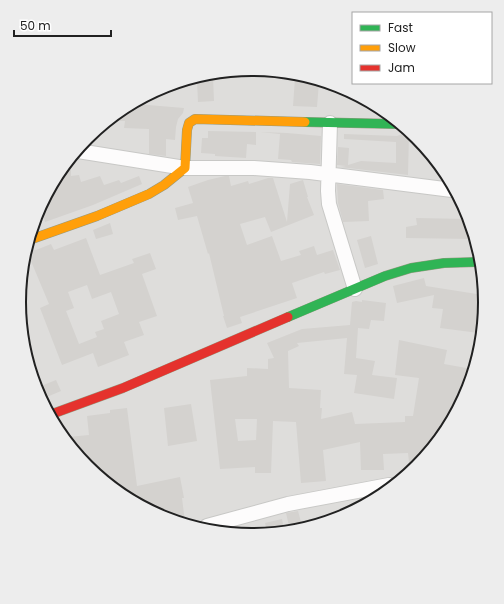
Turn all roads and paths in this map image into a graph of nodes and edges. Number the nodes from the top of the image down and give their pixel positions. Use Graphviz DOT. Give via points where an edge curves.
graph roads {
  1 [pos="330,123"];
  2 [pos="391,124"];
  3 [pos="83,152"];
  4 [pos="185,168"];
  5 [pos="328,174"];
  6 [pos="448,190"];
  7 [pos="36,238"];
  8 [pos="475,262"];
  9 [pos="355,289"];
  10 [pos="55,413"];
  11 [pos="383,486"];
  12 [pos="212,525"];
  1 -- 2 [label="street"];
  1 -- 4 [label="street" via="195,119 189,123 187,130"];
  1 -- 5 [label="street"];
  3 -- 4 [label="street"];
  4 -- 5 [label="street" via="254,168"];
  4 -- 7 [label="street" via="149,194"];
  5 -- 6 [label="street"];
  5 -- 9 [label="street" via="331,210"];
  8 -- 9 [label="street" via="411,268"];
  9 -- 10 [label="street" via="123,388"];
  11 -- 12 [label="street" via="288,504"];
}
